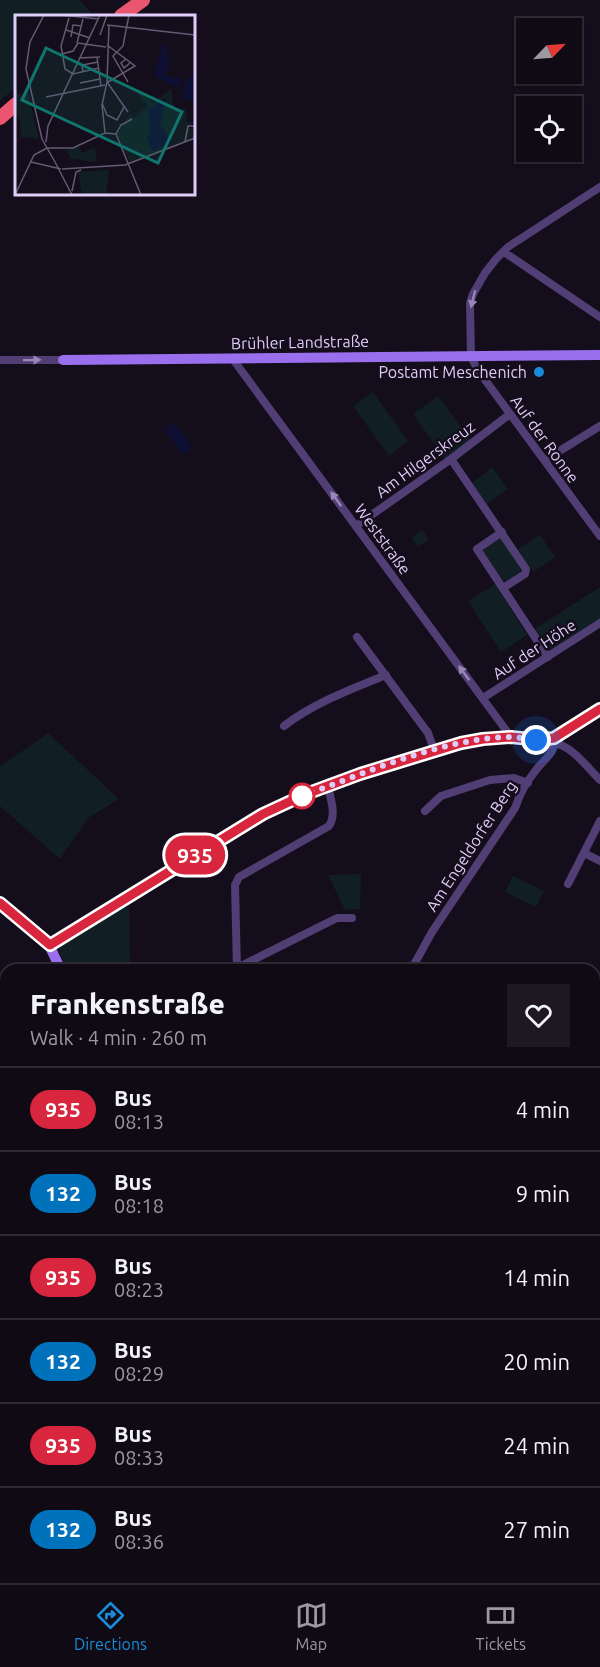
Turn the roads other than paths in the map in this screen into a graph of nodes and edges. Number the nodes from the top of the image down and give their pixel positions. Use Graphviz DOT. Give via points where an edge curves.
graph roads {
  1 [pos="143,0"];
  2 [pos="122,15"];
  3 [pos="15,105"];
  4 [pos="0,118"];
  5 [pos="600,187"];
  6 [pos="504,252"];
  7 [pos="600,317"];
  8 [pos="600,355"];
  9 [pos="471,356"];
  10 [pos="232,358"];
  11 [pos="0,360"];
  12 [pos="63,360"];
  13 [pos="510,414"];
  14 [pos="600,426"];
  15 [pos="451,459"];
  16 [pos="545,460"];
  17 [pos="356,526"];
  18 [pos="502,532"];
  19 [pos="600,536"];
  20 [pos="503,588"];
  21 [pos="600,623"];
  22 [pos="357,637"];
  23 [pos="548,657"];
  24 [pos="386,675"];
  25 [pos="483,698"];
  26 [pos="600,709"];
  27 [pos="284,726"];
  28 [pos="511,737"];
  29 [pos="554,740"];
  30 [pos="434,750"];
  31 [pos="600,780"];
  32 [pos="528,783"];
  33 [pos="328,786"];
  34 [pos="425,811"];
  35 [pos="600,821"];
  36 [pos="584,853"];
  37 [pos="600,861"];
  38 [pos="568,884"];
  39 [pos="0,903"];
  40 [pos="352,918"];
  41 [pos="50,945"];
  42 [pos="58,964"];
  43 [pos="237,964"];
  44 [pos="247,964"];
  45 [pos="414,964"];
  1 -- 2 [label="highway"];
  3 -- 4 [label="highway"];
  5 -- 6 [label="street"];
  6 -- 7 [label="street"];
  6 -- 9 [label="street, one-way" via="485,273 470,303"];
  8 -- 9 [label="street, Brühler Landstraße"];
  9 -- 10 [label="street, Brühler Landstraße"];
  9 -- 13 [label="street, Auf der Ronne"];
  10 -- 12 [label="street, Brühler Landstraße"];
  17 -- 10 [label="street, Weststraße, one-way"];
  11 -- 12 [label="street, Brühler Landstraße, one-way"];
  13 -- 15 [label="street, Am Hilgerskreuz"];
  13 -- 16 [label="street, Auf der Ronne"];
  14 -- 16 [label="street"];
  15 -- 17 [label="street, Am Hilgerskreuz"];
  15 -- 18 [label="street"];
  16 -- 19 [label="street, Auf der Ronne"];
  25 -- 17 [label="street, Weststraße, one-way"];
  18 -- 20 [label="street" via="526,572"];
  18 -- 20 [label="street" via="477,549"];
  20 -- 23 [label="street"];
  21 -- 23 [label="street, Auf der Höhe"];
  22 -- 24 [label="street"];
  23 -- 25 [label="street, Auf der Höhe"];
  24 -- 27 [label="street" via="345,692"];
  24 -- 30 [label="street" via="428,733"];
  25 -- 28 [label="street, Weststraße"];
  26 -- 29 [label="street"];
  28 -- 29 [label="street"];
  28 -- 30 [label="street"];
  29 -- 31 [label="street" via="568,748"];
  29 -- 32 [label="street, Am Engeldorfer Berg" via="553,750"];
  30 -- 33 [label="street"];
  32 -- 34 [label="street" via="514,778 489,780 441,796"];
  32 -- 45 [label="street, Am Engeldorfer Berg"];
  33 -- 41 [label="street" via="263,814"];
  33 -- 43 [label="street" via="333,815 329,826 236,881"];
  35 -- 36 [label="street"];
  36 -- 37 [label="street"];
  36 -- 38 [label="street"];
  39 -- 41 [label="street"];
  40 -- 44 [label="street" via="337,918"];
  41 -- 42 [label="street"];
}
